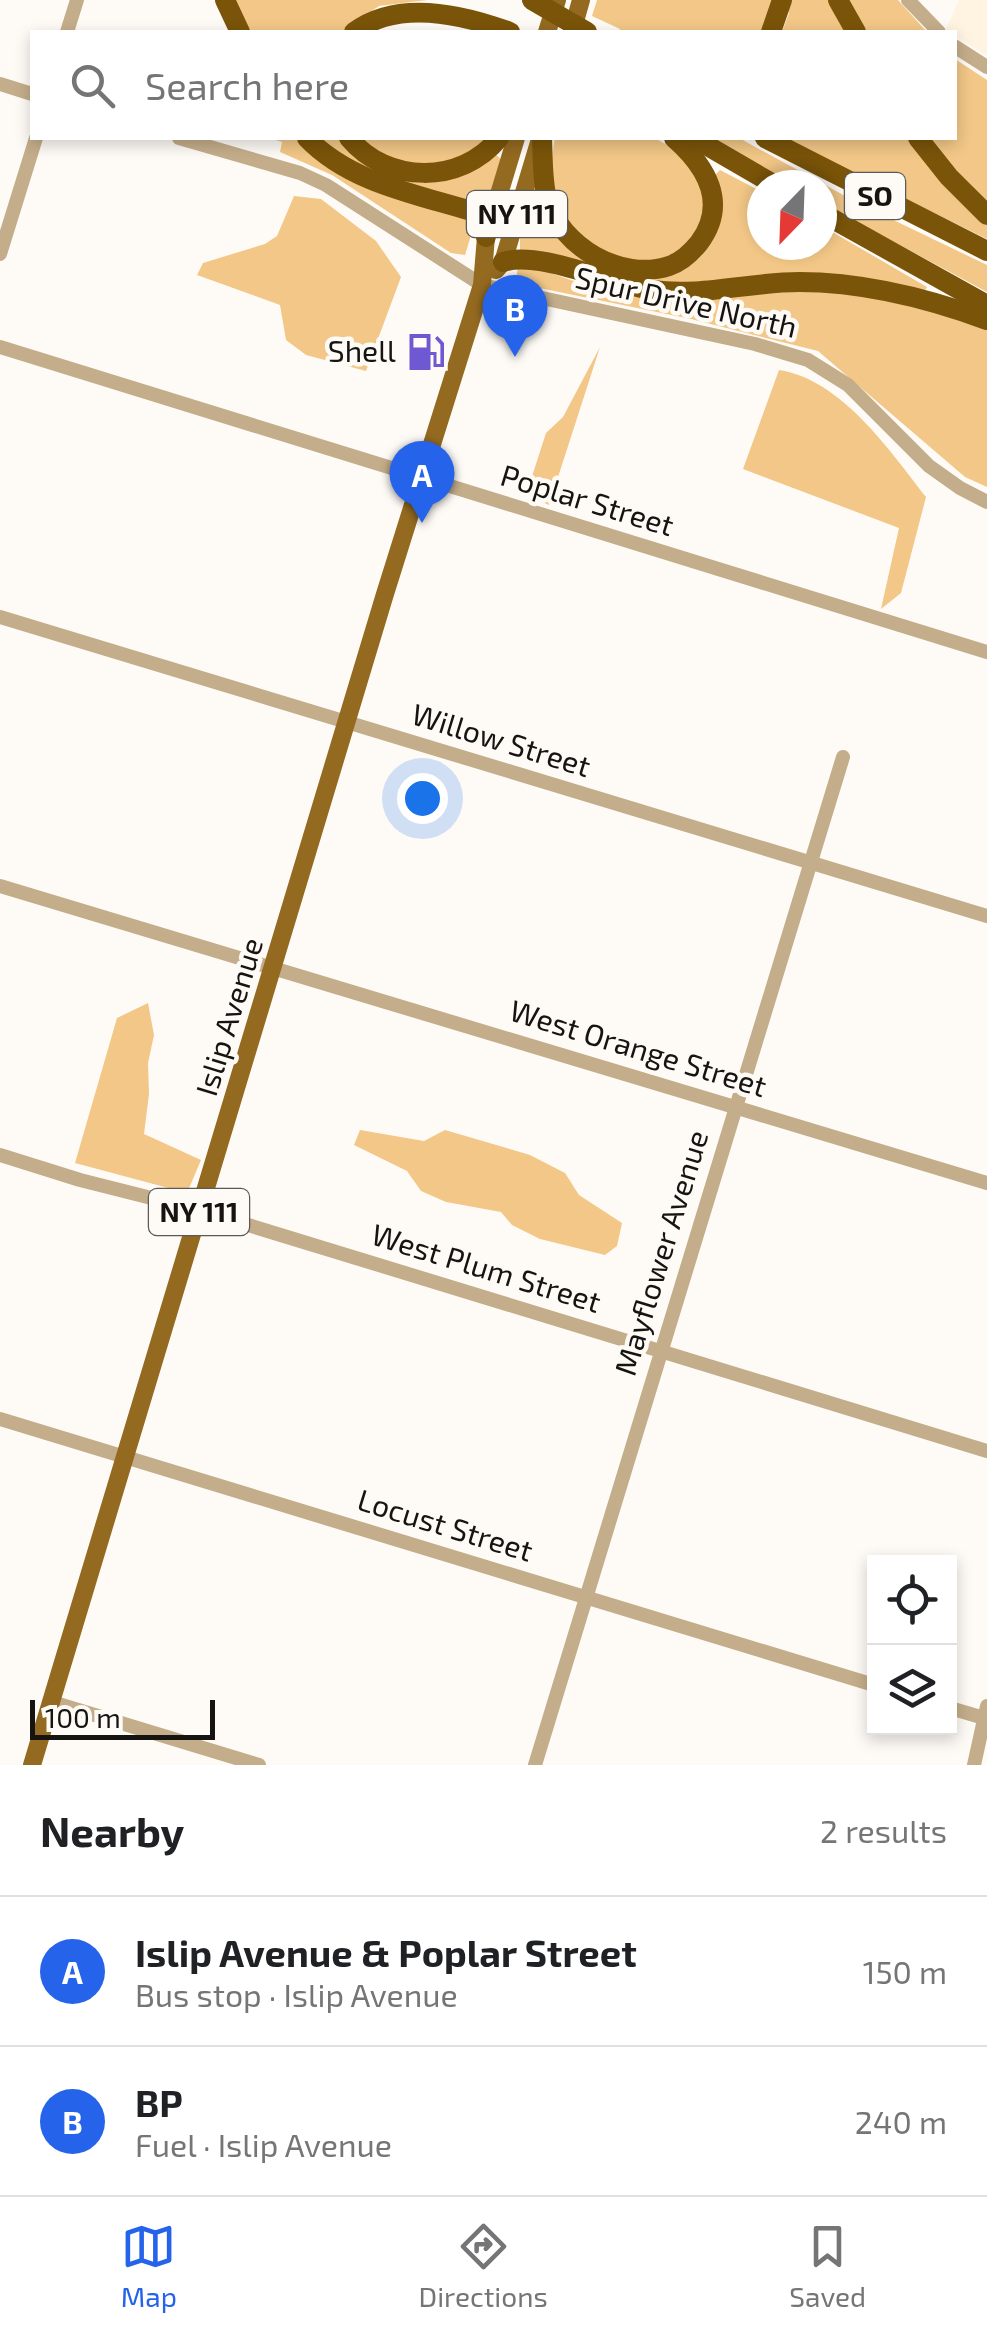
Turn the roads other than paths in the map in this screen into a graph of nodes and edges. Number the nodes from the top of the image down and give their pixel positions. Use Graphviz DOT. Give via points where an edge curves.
graph roads {
  1 [pos="77,0"];
  2 [pos="225,0"];
  3 [pos="463,0"];
  4 [pos="532,0"];
  5 [pos="557,0"];
  6 [pos="582,0"];
  7 [pos="782,0"];
  8 [pos="838,0"];
  9 [pos="908,0"];
  10 [pos="69,30"];
  11 [pos="239,30"];
  12 [pos="356,30"];
  13 [pos="505,30"];
  14 [pos="515,30"];
  15 [pos="549,30"];
  16 [pos="573,30"];
  17 [pos="584,30"];
  18 [pos="772,30"];
  19 [pos="855,30"];
  20 [pos="937,30"];
  21 [pos="957,48"];
  22 [pos="987,67"];
  23 [pos="0,84"];
  24 [pos="30,93"];
  25 [pos="35,140"];
  26 [pos="186,140"];
  27 [pos="310,140"];
  28 [pos="351,140"];
  29 [pos="498,140"];
  30 [pos="515,140"];
  31 [pos="540,140"];
  32 [pos="541,140"];
  33 [pos="676,140"];
  34 [pos="697,140"];
  35 [pos="770,140"];
  36 [pos="920,140"];
  37 [pos="748,170"];
  38 [pos="987,216"];
  39 [pos="837,221"];
  40 [pos="486,237"];
  41 [pos="987,251"];
  42 [pos="0,254"];
  43 [pos="502,262"];
  44 [pos="482,285"];
  45 [pos="987,305"];
  46 [pos="987,320"];
  47 [pos="0,348"];
  48 [pos="421,478"];
  49 [pos="987,502"];
  50 [pos="0,618"];
  51 [pos="987,652"];
  52 [pos="348,723"];
  53 [pos="843,757"];
  54 [pos="808,863"];
  55 [pos="0,886"];
  56 [pos="987,916"];
  57 [pos="274,967"];
  58 [pos="736,1108"];
  59 [pos="0,1155"];
  60 [pos="987,1183"];
  61 [pos="200,1210"];
  62 [pos="660,1351"];
  63 [pos="0,1420"];
  64 [pos="987,1451"];
  65 [pos="126,1458"];
  66 [pos="586,1598"];
  67 [pos="867,1683"];
  68 [pos="52,1702"];
  69 [pos="957,1709"];
  70 [pos="986,1712"];
  71 [pos="32,1765"];
  72 [pos="258,1765"];
  73 [pos="535,1765"];
  74 [pos="974,1765"];
  1 -- 10 [label="street"];
  2 -- 11 [label="highway"];
  3 -- 14 [label="highway"];
  4 -- 17 [label="highway"];
  5 -- 15 [label="main road"];
  6 -- 16 [label="main road"];
  7 -- 18 [label="highway"];
  8 -- 19 [label="highway"];
  9 -- 20 [label="street"];
  12 -- 13 [label="highway" via="408,2 436,4"];
  21 -- 22 [label="street"];
  23 -- 24 [label="street"];
  25 -- 42 [label="street"];
  26 -- 44 [label="street, Spur Drive North" via="326,185"];
  27 -- 40 [label="highway" via="346,168 386,186 472,210"];
  28 -- 29 [label="highway" via="382,166 420,173 456,169"];
  30 -- 40 [label="main road, Islip Avenue / NY 111"];
  31 -- 43 [label="main road, Islip Avenue / NY 111"];
  32 -- 33 [label="highway" via="548,201 558,223 600,260 650,270 691,253 713,214 707,174"];
  34 -- 37 [label="highway"];
  35 -- 41 [label="highway, SO"];
  36 -- 38 [label="highway"];
  39 -- 45 [label="highway, SO"];
  40 -- 44 [label="main road, Islip Avenue / NY 111"];
  43 -- 44 [label="main road, Islip Avenue / NY 111"];
  43 -- 46 [label="highway" via="532,258 657,291 852,284"];
  44 -- 48 [label="main road, Islip Avenue / NY 111"];
  44 -- 49 [label="street, Spur Drive North" via="808,360 848,385 929,466"];
  47 -- 48 [label="street, Poplar Street"];
  48 -- 51 [label="street, Poplar Street"];
  48 -- 52 [label="main road, Islip Avenue / NY 111"];
  50 -- 52 [label="street, Willow Street"];
  52 -- 54 [label="street, Willow Street"];
  52 -- 57 [label="main road, Islip Avenue / NY 111"];
  53 -- 54 [label="street, Mayflower Avenue"];
  54 -- 56 [label="street, Willow Street"];
  54 -- 58 [label="street, Mayflower Avenue"];
  55 -- 57 [label="street, West Orange Street"];
  57 -- 58 [label="street, West Orange Street"];
  57 -- 61 [label="main road, Islip Avenue / NY 111"];
  58 -- 60 [label="street, West Orange Street"];
  58 -- 62 [label="street, Mayflower Avenue"];
  59 -- 61 [label="street, West Plum Street"];
  61 -- 62 [label="street, West Plum Street"];
  61 -- 65 [label="main road, Islip Avenue / NY 111"];
  62 -- 64 [label="street, West Plum Street"];
  62 -- 66 [label="street, Mayflower Avenue"];
  63 -- 65 [label="street, Locust Street"];
  65 -- 66 [label="street, Locust Street"];
  65 -- 68 [label="main road, Islip Avenue / NY 111"];
  66 -- 67 [label="street, Locust Street"];
  66 -- 73 [label="street, Mayflower Avenue"];
  68 -- 71 [label="main road, Islip Avenue / NY 111"];
  68 -- 72 [label="street"];
  69 -- 70 [label="street"];
  70 -- 74 [label="street"];
}
